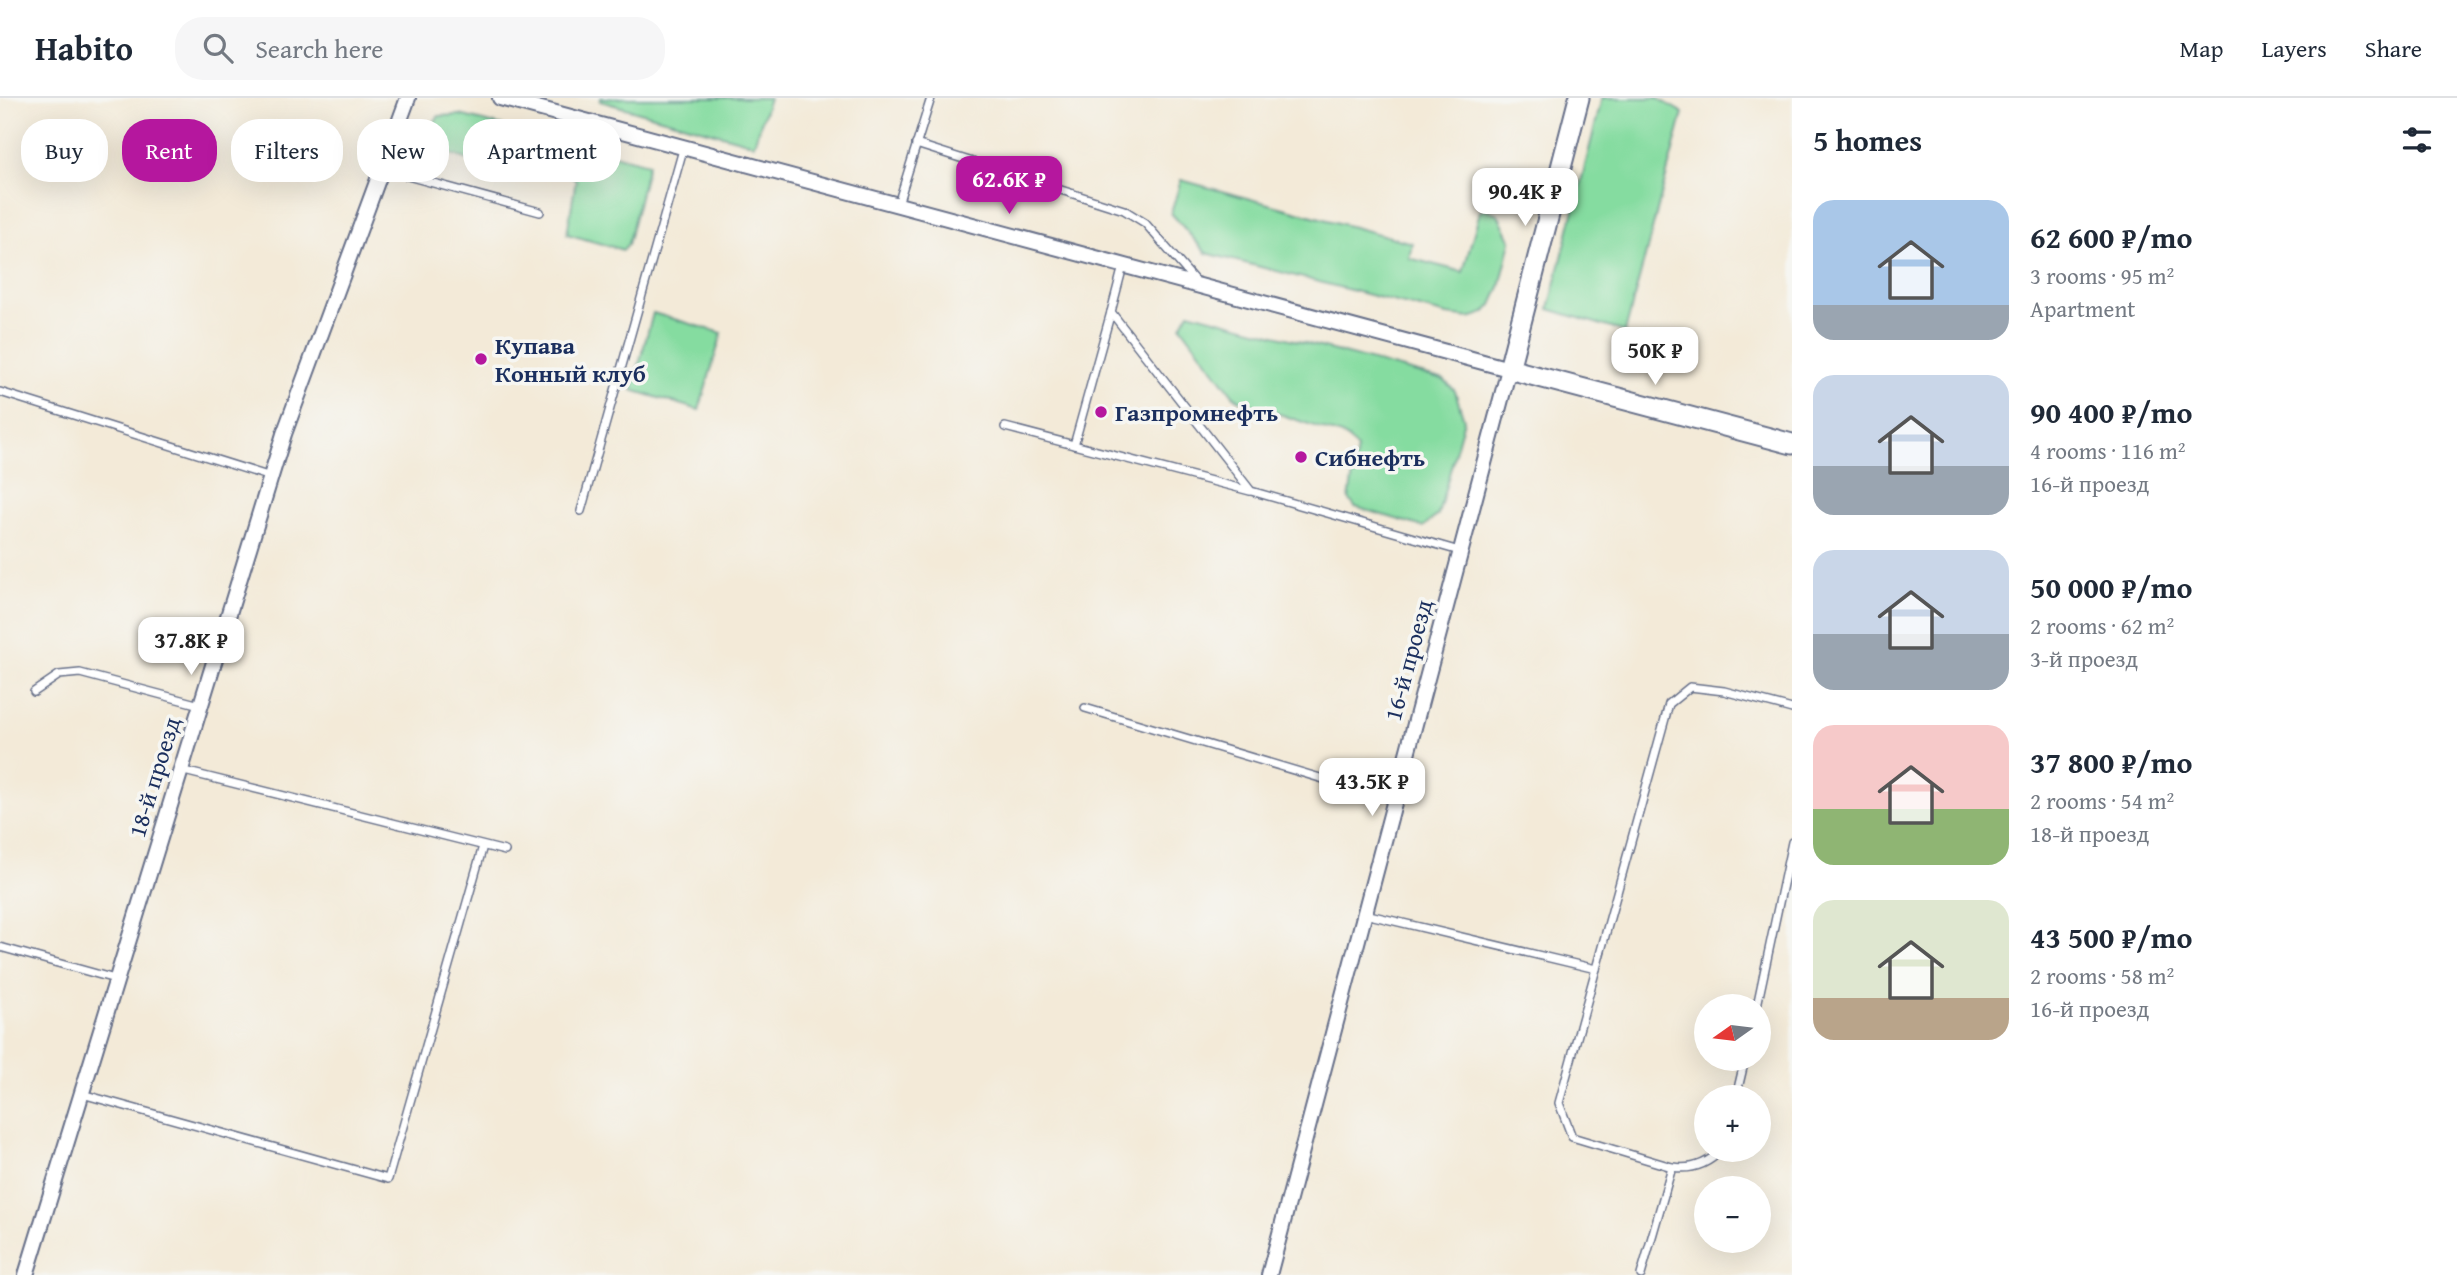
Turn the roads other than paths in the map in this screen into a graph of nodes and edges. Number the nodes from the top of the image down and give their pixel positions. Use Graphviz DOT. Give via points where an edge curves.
graph roads {
  1 [pos="408,98"];
  2 [pos="500,98"];
  3 [pos="932,98"];
  4 [pos="1579,98"];
  5 [pos="400,119"];
  6 [pos="916,145"];
  7 [pos="684,146"];
  8 [pos="377,182"];
  9 [pos="430,182"];
  10 [pos="898,204"];
  11 [pos="540,212"];
  12 [pos="1123,265"];
  13 [pos="1201,288"];
  14 [pos="1111,312"];
  15 [pos="1508,369"];
  16 [pos="0,392"];
  17 [pos="1005,427"];
  18 [pos="1792,444"];
  19 [pos="1074,445"];
  20 [pos="271,477"];
  21 [pos="1251,491"];
  22 [pos="581,511"];
  23 [pos="1463,552"];
  24 [pos="34,692"];
  25 [pos="200,705"];
  26 [pos="1084,708"];
  27 [pos="1792,709"];
  28 [pos="180,771"];
  29 [pos="1395,800"];
  30 [pos="1792,842"];
  31 [pos="483,846"];
  32 [pos="505,851"];
  33 [pos="1365,914"];
  34 [pos="0,947"];
  35 [pos="1596,970"];
  36 [pos="116,979"];
  37 [pos="1760,994"];
  38 [pos="81,1094"];
  39 [pos="1708,1162"];
  40 [pos="1672,1167"];
  41 [pos="26,1275"];
  42 [pos="1269,1275"];
  43 [pos="1641,1275"];
  1 -- 5 [label="street, 18-й проезд"];
  2 -- 7 [label="street"];
  3 -- 6 [label="lane"];
  4 -- 15 [label="street, 16-й проезд"];
  6 -- 10 [label="lane"];
  6 -- 13 [label="lane" via="1124,210 1145,223"];
  7 -- 10 [label="street"];
  7 -- 22 [label="lane"];
  8 -- 20 [label="street, 18-й проезд"];
  9 -- 11 [label="lane"];
  10 -- 12 [label="street"];
  12 -- 13 [label="street"];
  12 -- 14 [label="lane"];
  13 -- 15 [label="street"];
  14 -- 19 [label="lane"];
  14 -- 21 [label="lane"];
  15 -- 18 [label="street"];
  15 -- 23 [label="street, 16-й проезд"];
  16 -- 20 [label="lane"];
  17 -- 19 [label="lane"];
  19 -- 21 [label="lane"];
  20 -- 25 [label="street, 18-й проезд"];
  21 -- 23 [label="lane"];
  23 -- 29 [label="street, 16-й проезд"];
  24 -- 25 [label="lane" via="59,675 80,673"];
  25 -- 28 [label="street, 18-й проезд"];
  26 -- 29 [label="lane"];
  27 -- 35 [label="lane" via="1690,687 1669,704"];
  28 -- 31 [label="lane"];
  28 -- 36 [label="street, 18-й проезд"];
  29 -- 33 [label="street, 16-й проезд"];
  30 -- 37 [label="lane"];
  31 -- 32 [label="lane"];
  31 -- 38 [label="lane" via="388,1179"];
  33 -- 35 [label="lane"];
  33 -- 42 [label="street, 16-й проезд"];
  34 -- 36 [label="lane"];
  35 -- 40 [label="lane" via="1559,1102 1563,1118 1572,1137"];
  36 -- 38 [label="street, 18-й проезд"];
  38 -- 41 [label="street, 18-й проезд"];
  39 -- 40 [label="lane" via="1684,1169"];
  40 -- 43 [label="lane"];
}
